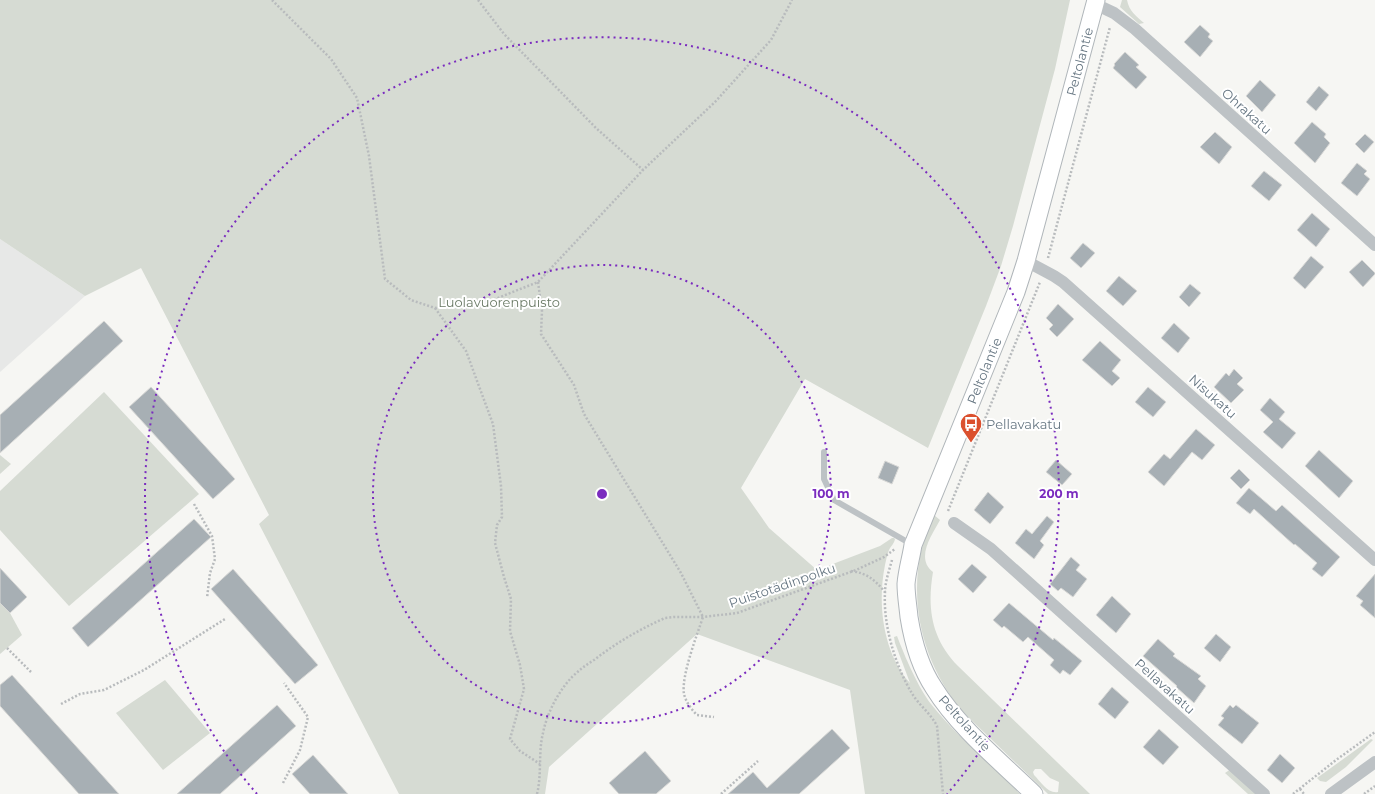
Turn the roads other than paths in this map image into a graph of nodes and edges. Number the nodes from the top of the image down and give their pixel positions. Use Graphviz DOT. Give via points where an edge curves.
graph roads {
  1 [pos="1096,2"];
  2 [pos="1375,245"];
  3 [pos="1026,261"];
  4 [pos="824,452"];
  5 [pos="954,523"];
  6 [pos="913,545"];
  7 [pos="1375,560"];
  8 [pos="1375,762"];
  9 [pos="1034,794"];
  10 [pos="1264,794"];
  11 [pos="1330,794"];
  1 -- 2 [label="street, Ohrakatu" via="1135,29"];
  1 -- 3 [label="street, Peltolantie"];
  3 -- 6 [label="street, Peltolantie" via="1016,292"];
  3 -- 7 [label="street, Nisukatu" via="1063,282"];
  4 -- 6 [label="lane" via="824,479 834,500"];
  5 -- 10 [label="street, Pellavakatu" via="991,549"];
  6 -- 9 [label="street, Peltolantie" via="906,583 907,600 912,638 924,670 955,716"];
  8 -- 11 [label="street"];
}
